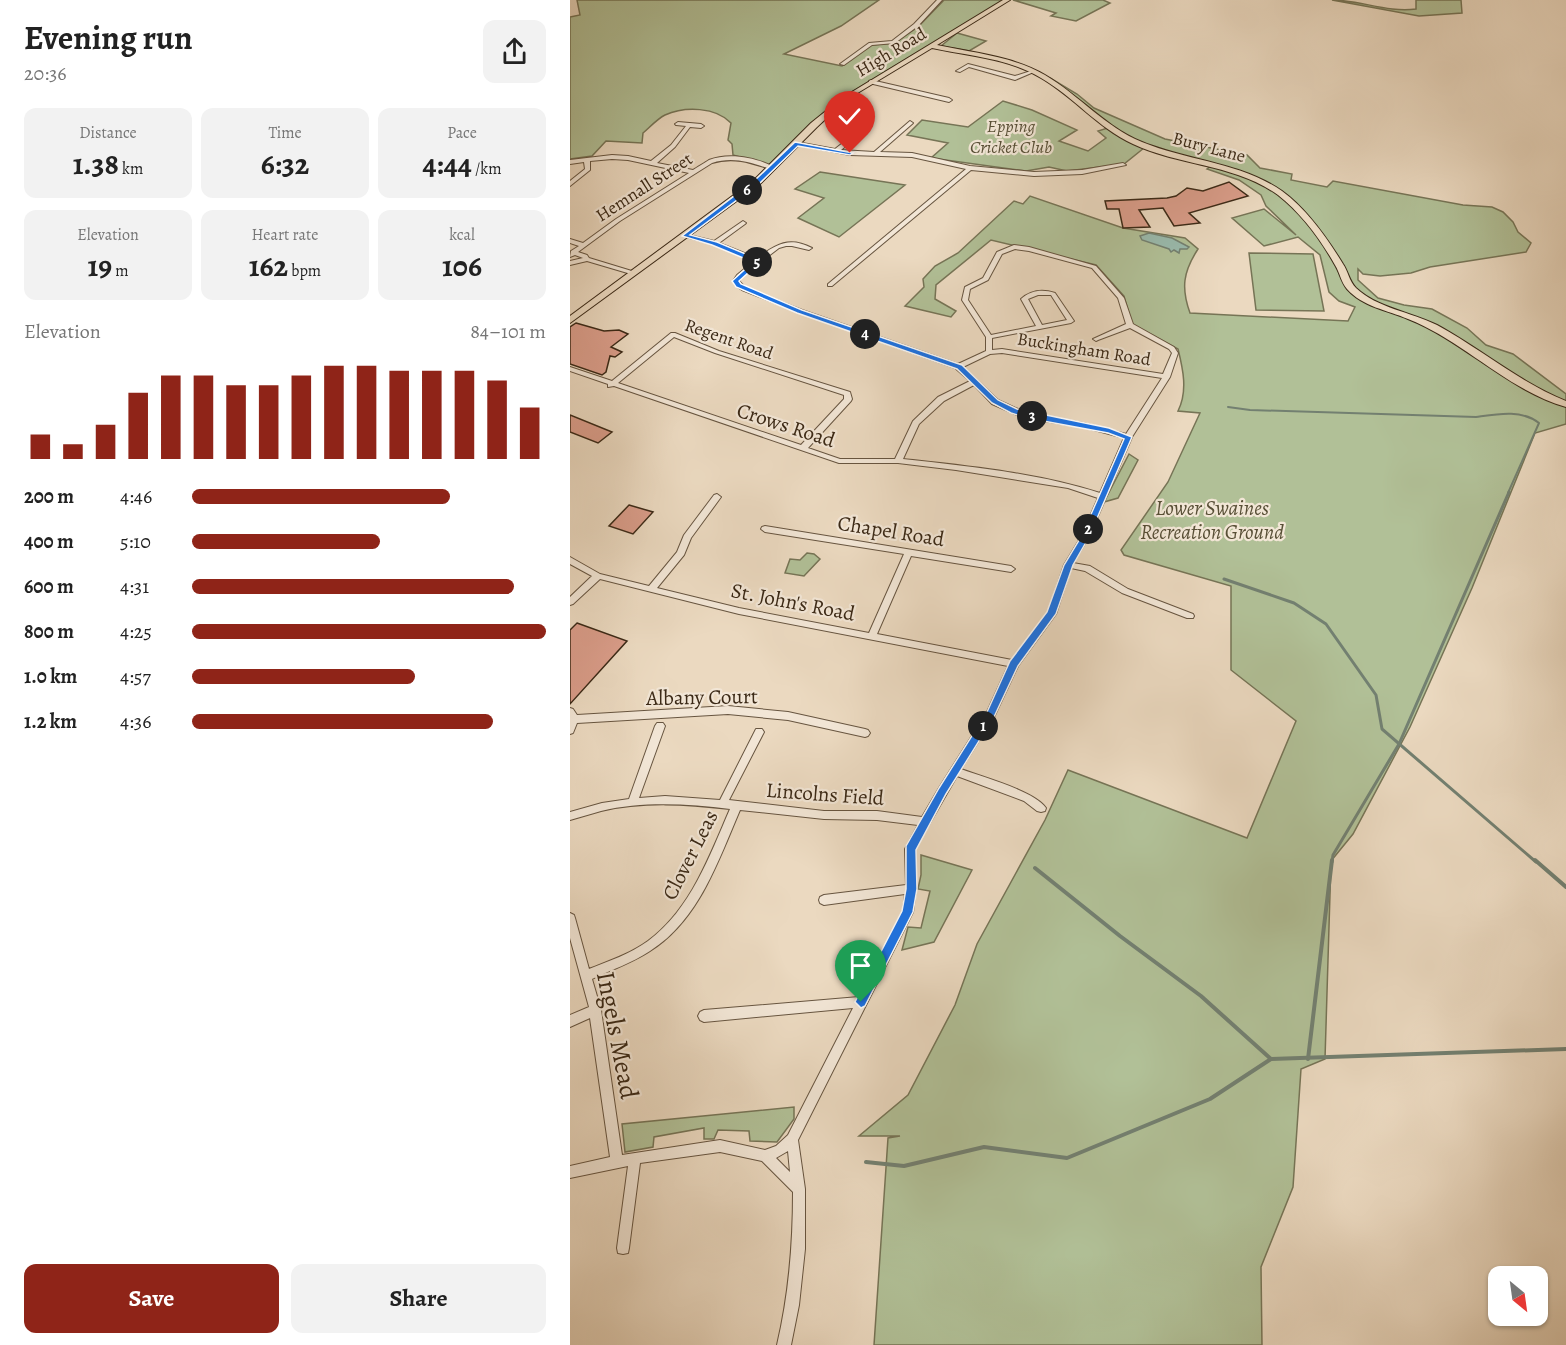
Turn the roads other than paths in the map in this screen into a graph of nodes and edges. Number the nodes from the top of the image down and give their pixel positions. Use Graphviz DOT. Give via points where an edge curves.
graph roads {
  1 [pos="940,0"];
  2 [pos="1007,0"];
  3 [pos="931,46"];
  4 [pos="842,64"];
  5 [pos="958,71"];
  6 [pos="1034,71"];
  7 [pos="871,82"];
  8 [pos="950,100"];
  9 [pos="910,123"];
  10 [pos="678,124"];
  11 [pos="701,126"];
  12 [pos="688,127"];
  13 [pos="862,130"];
  14 [pos="797,144"];
  15 [pos="836,151"];
  16 [pos="875,154"];
  17 [pos="587,160"];
  18 [pos="570,162"];
  19 [pos="653,163"];
  20 [pos="1123,165"];
  21 [pos="773,168"];
  22 [pos="970,168"];
  23 [pos="692,171"];
  24 [pos="570,184"];
  25 [pos="743,224"];
  26 [pos="685,236"];
  27 [pos="570,241"];
  28 [pos="715,243"];
  29 [pos="584,245"];
  30 [pos="810,248"];
  31 [pos="572,254"];
  32 [pos="586,259"];
  33 [pos="758,261"];
  34 [pos="570,263"];
  35 [pos="633,273"];
  36 [pos="830,285"];
  37 [pos="570,320"];
  38 [pos="1130,325"];
  39 [pos="1040,327"];
  40 [pos="989,337"];
  41 [pos="1096,339"];
  42 [pos="989,352"];
  43 [pos="958,367"];
  44 [pos="570,369"];
  45 [pos="1166,378"];
  46 [pos="974,382"];
  47 [pos="611,385"];
  48 [pos="1566,404"];
  49 [pos="1128,437"];
  50 [pos="802,449"];
  51 [pos="898,461"];
  52 [pos="717,497"];
  53 [pos="1103,497"];
  54 [pos="765,529"];
  55 [pos="909,552"];
  56 [pos="570,560"];
  57 [pos="1068,565"];
  58 [pos="1011,569"];
  59 [pos="598,576"];
  60 [pos="651,589"];
  61 [pos="570,602"];
  62 [pos="1190,616"];
  63 [pos="872,636"];
  64 [pos="1014,664"];
  65 [pos="572,715"];
  66 [pos="660,726"];
  67 [pos="570,730"];
  68 [pos="759,732"];
  69 [pos="865,733"];
  70 [pos="955,771"];
  71 [pos="633,800"];
  72 [pos="723,803"];
  73 [pos="737,805"];
  74 [pos="1041,808"];
  75 [pos="570,816"];
  76 [pos="924,822"];
  77 [pos="911,889"];
  78 [pos="824,900"];
  79 [pos="570,918"];
  80 [pos="586,976"];
  81 [pos="861,1002"];
  82 [pos="595,1010"];
  83 [pos="704,1016"];
  84 [pos="570,1021"];
  85 [pos="792,1139"];
  86 [pos="765,1156"];
  87 [pos="635,1158"];
  88 [pos="617,1162"];
  89 [pos="570,1172"];
  90 [pos="799,1189"];
  91 [pos="623,1248"];
  92 [pos="784,1345"];
  1 -- 4 [label="street" via="893,42 871,44"];
  2 -- 3 [label="main road, High Road"];
  3 -- 6 [label="main road, Bury Lane" via="987,55"];
  3 -- 7 [label="main road, High Road"];
  5 -- 6 [label="street" via="968,65 1016,78"];
  6 -- 48 [label="main road, Bury Lane" via="1128,139 1238,171 1270,186 1314,228 1343,270 1347,283 1359,295 1434,327 1526,387"];
  7 -- 8 [label="street"];
  7 -- 14 [label="main road, High Road" via="835,106"];
  9 -- 16 [label="street"];
  10 -- 12 [label="street"];
  11 -- 12 [label="street"];
  12 -- 19 [label="street"];
  13 -- 15 [label="street"];
  14 -- 15 [label="street"];
  14 -- 21 [label="main road, High Road"];
  15 -- 16 [label="street"];
  16 -- 22 [label="street" via="912,155"];
  17 -- 18 [label="street"];
  17 -- 19 [label="street" via="612,157"];
  17 -- 24 [label="street" via="588,169"];
  19 -- 23 [label="street"];
  20 -- 22 [label="street" via="1060,174"];
  21 -- 23 [label="street, Hemnall Street" via="730,157"];
  21 -- 26 [label="main road, High Road"];
  22 -- 36 [label="street"];
  23 -- 29 [label="street, Hemnall Street"];
  25 -- 28 [label="street"];
  26 -- 28 [label="street"];
  26 -- 35 [label="main road, High Road"];
  27 -- 29 [label="street"];
  28 -- 33 [label="street"];
  29 -- 31 [label="street, Hemnall Street"];
  30 -- 33 [label="street" via="789,242"];
  31 -- 32 [label="street"];
  32 -- 34 [label="street"];
  32 -- 35 [label="street"];
  33 -- 43 [label="street" via="739,276 738,285"];
  35 -- 37 [label="main road, High Road"];
  38 -- 40 [label="street, Buckingham Road" via="1121,298 1094,267 1014,247 999,253 986,279 967,288 965,300"];
  38 -- 41 [label="street"];
  38 -- 45 [label="street, Buckingham Road" via="1172,348 1175,353"];
  39 -- 39 [label="street" via="1071,321 1053,294 1045,292 1024,299"];
  39 -- 40 [label="street"];
  40 -- 42 [label="street, Buckingham Road"];
  42 -- 43 [label="street, Buckingham Road"];
  42 -- 45 [label="street, Buckingham Road"];
  43 -- 46 [label="street"];
  44 -- 47 [label="street, Crows Road"];
  45 -- 49 [label="street"];
  46 -- 49 [label="street" via="995,402 1027,416"];
  46 -- 51 [label="street" via="941,399 916,423"];
  47 -- 50 [label="street, Crows Road"];
  47 -- 50 [label="street, Regent Road" via="673,334 847,394 848,399"];
  49 -- 53 [label="street"];
  50 -- 51 [label="street, Crows Road" via="838,461"];
  51 -- 53 [label="street, Crows Road" via="1069,486"];
  52 -- 60 [label="street" via="687,537 681,553"];
  53 -- 57 [label="street"];
  54 -- 55 [label="street, Chapel Road"];
  55 -- 58 [label="street, Chapel Road"];
  55 -- 63 [label="street"];
  56 -- 59 [label="street, St. John's Road"];
  57 -- 62 [label="street" via="1087,568 1125,591"];
  57 -- 64 [label="street" via="1052,614"];
  59 -- 60 [label="street, St. John's Road"];
  59 -- 61 [label="street"];
  60 -- 63 [label="street, St. John's Road"];
  63 -- 64 [label="street, St. John's Road"];
  64 -- 70 [label="street" via="991,714"];
  65 -- 67 [label="street"];
  65 -- 69 [label="street, Albany Court" via="728,710 788,716"];
  66 -- 71 [label="street"];
  68 -- 72 [label="street, Lincolns Field"];
  70 -- 74 [label="street" via="1027,798"];
  70 -- 76 [label="street"];
  71 -- 72 [label="street, Lincolns Field"];
  71 -- 75 [label="street, Lincolns Field"];
  72 -- 73 [label="street, Lincolns Field"];
  73 -- 76 [label="street, Lincolns Field"];
  73 -- 80 [label="street, Clover Leas" via="690,905 672,928 650,945"];
  76 -- 77 [label="street" via="910,849"];
  77 -- 78 [label="street"];
  77 -- 81 [label="street" via="908,912"];
  79 -- 80 [label="street, Ingels Mead"];
  80 -- 82 [label="street, Ingels Mead"];
  81 -- 83 [label="street"];
  81 -- 85 [label="street"];
  82 -- 84 [label="street"];
  82 -- 88 [label="street, Ingels Mead"];
  85 -- 86 [label="street"];
  85 -- 90 [label="street"];
  86 -- 87 [label="street" via="720,1146"];
  86 -- 90 [label="street"];
  87 -- 88 [label="street"];
  87 -- 91 [label="street"];
  88 -- 89 [label="street"];
  90 -- 92 [label="street" via="800,1252"];
}
